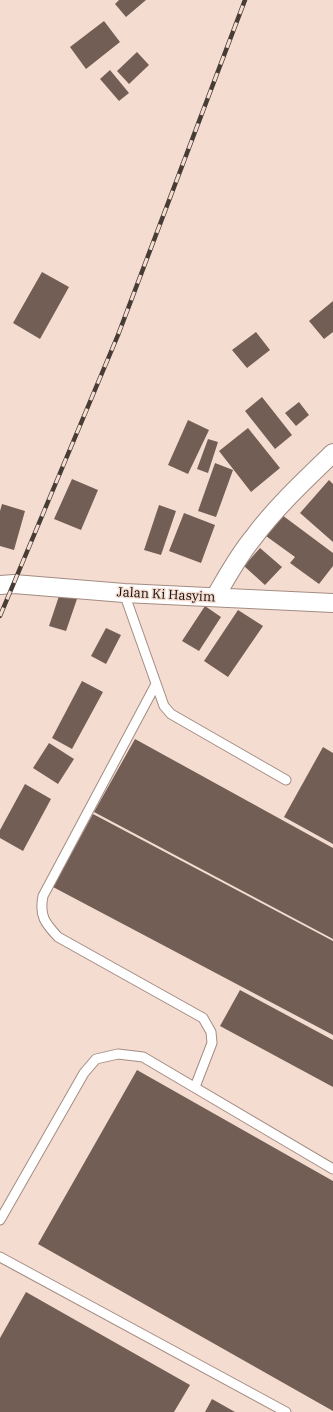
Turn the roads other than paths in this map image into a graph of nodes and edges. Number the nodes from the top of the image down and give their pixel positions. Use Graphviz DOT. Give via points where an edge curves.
graph roads {
  1 [pos="333,453"];
  2 [pos="0,584"];
  3 [pos="124,593"];
  4 [pos="215,597"];
  5 [pos="333,602"];
  6 [pos="156,684"];
  7 [pos="286,780"];
  8 [pos="195,1087"];
  9 [pos="333,1169"];
  10 [pos="0,1220"];
  11 [pos="0,1257"];
  12 [pos="286,1412"];
  1 -- 4 [label="street" via="308,476 252,538"];
  2 -- 3 [label="street, Jalan Ki Hasyim"];
  3 -- 4 [label="street, Jalan Ki Hasyim"];
  3 -- 6 [label="lane"];
  4 -- 5 [label="street, Jalan Ki Hasyim"];
  6 -- 7 [label="lane" via="164,706 171,714"];
  6 -- 8 [label="lane" via="43,896 41,908 45,923 58,937 203,1018 211,1032 212,1043"];
  8 -- 9 [label="lane"];
  8 -- 10 [label="lane" via="143,1057 118,1054 96,1059 84,1073"];
  11 -- 12 [label="lane"];
}
